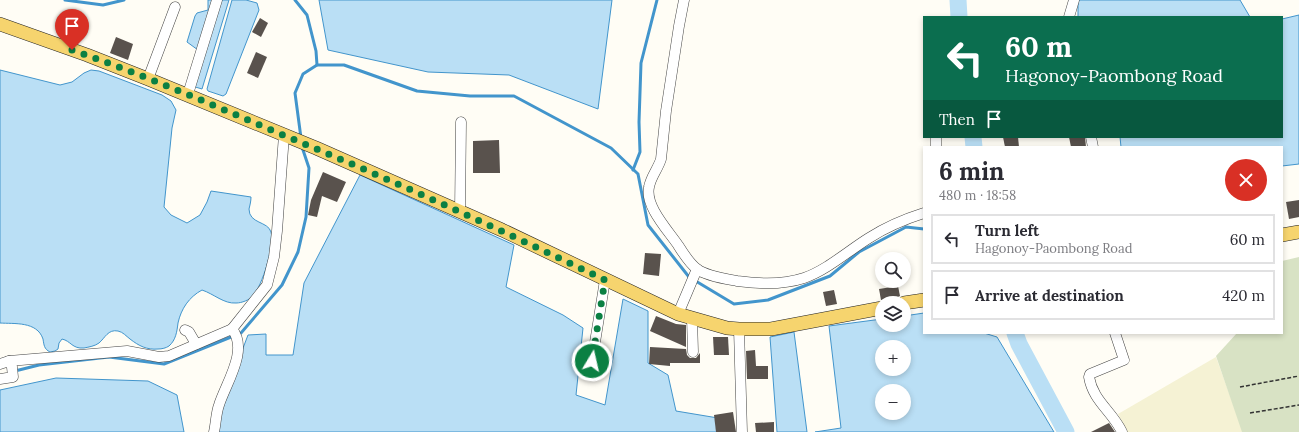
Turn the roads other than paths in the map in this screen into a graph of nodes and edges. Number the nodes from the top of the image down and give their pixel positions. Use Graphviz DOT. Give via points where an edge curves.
graph roads {
  1 [pos="217,0"];
  2 [pos="684,0"];
  3 [pos="1074,0"];
  4 [pos="175,7"];
  5 [pos="1069,16"];
  6 [pos="0,24"];
  7 [pos="148,79"];
  8 [pos="188,94"];
  9 [pos="461,122"];
  10 [pos="288,137"];
  11 [pos="460,212"];
  12 [pos="923,213"];
  13 [pos="1299,232"];
  14 [pos="1283,234"];
  15 [pos="696,273"];
  16 [pos="605,280"];
  17 [pos="923,300"];
  18 [pos="911,302"];
  19 [pos="875,309"];
  20 [pos="678,314"];
  21 [pos="692,318"];
  22 [pos="739,329"];
  23 [pos="185,330"];
  24 [pos="235,333"];
  25 [pos="1115,334"];
  26 [pos="196,344"];
  27 [pos="693,352"];
  28 [pos="592,361"];
  29 [pos="9,366"];
  30 [pos="0,379"];
  31 [pos="214,432"];
  32 [pos="742,432"];
  33 [pos="1122,432"];
  1 -- 8 [label="street"];
  2 -- 15 [label="street" via="661,159 650,183 649,199"];
  3 -- 5 [label="street"];
  4 -- 7 [label="street"];
  6 -- 7 [label="main road"];
  7 -- 8 [label="main road"];
  8 -- 10 [label="main road"];
  9 -- 11 [label="street"];
  10 -- 11 [label="main road"];
  10 -- 24 [label="street" via="277,231 267,285"];
  11 -- 16 [label="main road"];
  12 -- 15 [label="street" via="880,231 804,278 777,283 749,282"];
  13 -- 14 [label="main road"];
  15 -- 20 [label="street"];
  16 -- 20 [label="main road"];
  16 -- 28 [label="street"];
  17 -- 18 [label="main road"];
  19 -- 22 [label="main road" via="771,329"];
  20 -- 21 [label="main road"];
  21 -- 22 [label="main road"];
  21 -- 27 [label="street"];
  22 -- 32 [label="street"];
  23 -- 26 [label="street"];
  24 -- 26 [label="street"];
  24 -- 31 [label="street" via="238,357 218,406"];
  25 -- 33 [label="street" via="1124,360 1090,374 1089,377 1098,400 1115,419"];
  26 -- 29 [label="street" via="160,358 127,351"];
  29 -- 30 [label="street" via="13,377"];
}
